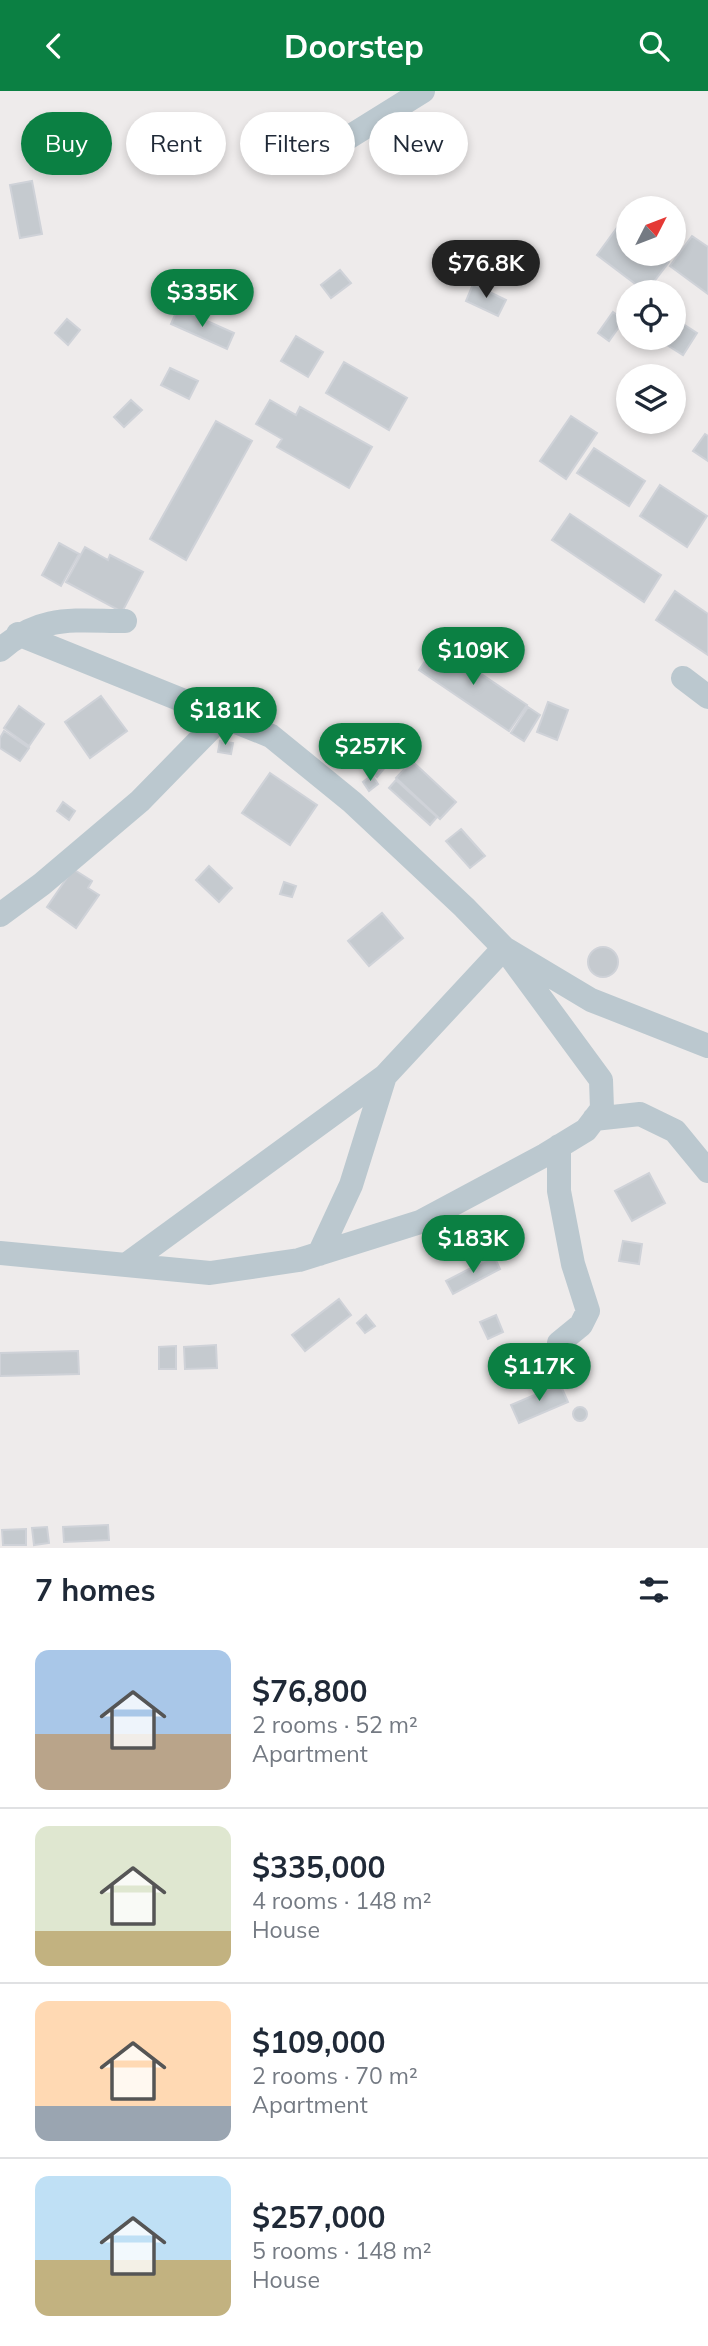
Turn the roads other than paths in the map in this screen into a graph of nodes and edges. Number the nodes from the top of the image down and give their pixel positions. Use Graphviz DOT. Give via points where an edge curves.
graph roads {
  1 [pos="423,91"];
  2 [pos="355,133"];
  3 [pos="125,621"];
  4 [pos="9,642"];
  5 [pos="683,678"];
  6 [pos="708,698"];
  7 [pos="222,717"];
  8 [pos="0,915"];
  9 [pos="504,948"];
  10 [pos="708,1046"];
  11 [pos="385,1076"];
  12 [pos="594,1119"];
  13 [pos="559,1146"];
  14 [pos="708,1171"];
  15 [pos="0,1253"];
  16 [pos="319,1254"];
  17 [pos="126,1265"];
  18 [pos="559,1343"];
  1 -- 2 [label="street"];
  3 -- 4 [label="street" via="53,622"];
  4 -- 7 [label="street"];
  5 -- 6 [label="street"];
  7 -- 8 [label="street" via="140,801"];
  7 -- 9 [label="street" via="271,736 352,802"];
  9 -- 10 [label="street" via="591,1000"];
  9 -- 11 [label="street"];
  9 -- 12 [label="street" via="601,1080 602,1109"];
  11 -- 16 [label="street" via="351,1185"];
  11 -- 17 [label="street"];
  12 -- 13 [label="street" via="586,1130"];
  12 -- 14 [label="street" via="640,1114 675,1131"];
  13 -- 16 [label="street" via="420,1222"];
  13 -- 18 [label="street" via="558,1191 588,1311"];
  15 -- 17 [label="street"];
  16 -- 17 [label="street" via="210,1273"];
}
